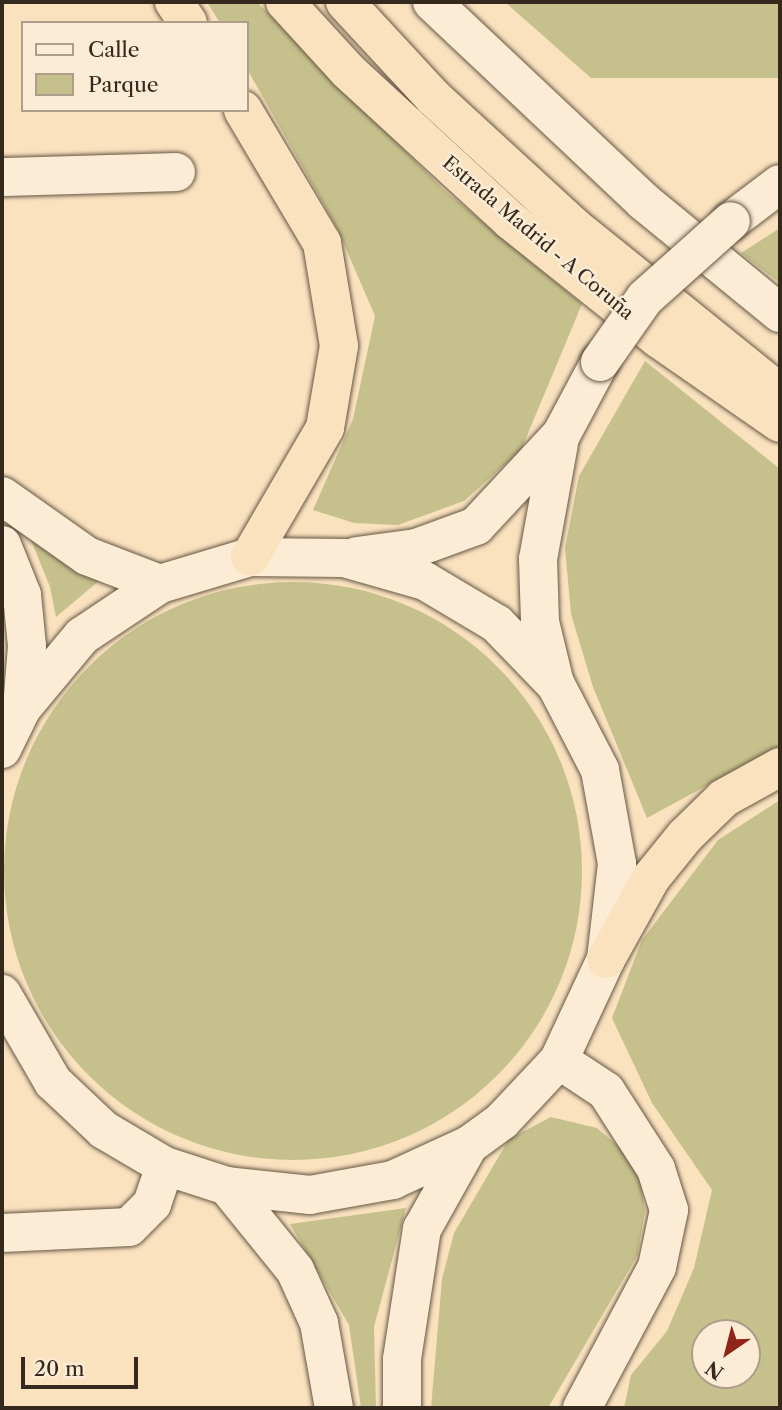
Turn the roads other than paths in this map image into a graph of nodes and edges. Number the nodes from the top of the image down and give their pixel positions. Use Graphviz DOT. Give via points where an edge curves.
graph roads {
  1 [pos="174,2"];
  2 [pos="285,2"];
  3 [pos="345,2"];
  4 [pos="432,2"];
  5 [pos="187,21"];
  6 [pos="244,112"];
  7 [pos="176,173"];
  8 [pos="2,177"];
  9 [pos="780,184"];
  10 [pos="780,313"];
  11 [pos="704,332"];
  12 [pos="780,380"];
  13 [pos="780,393"];
  14 [pos="780,423"];
  15 [pos="561,435"];
  16 [pos="2,496"];
  17 [pos="2,545"];
  18 [pos="250,557"];
  19 [pos="344,558"];
  20 [pos="160,584"];
  21 [pos="556,685"];
  22 [pos="22,708"];
  23 [pos="2,749"];
  24 [pos="780,767"];
  25 [pos="606,959"];
  26 [pos="2,994"];
  27 [pos="559,1060"];
  28 [pos="468,1145"];
  29 [pos="164,1166"];
  30 [pos="227,1186"];
  31 [pos="2,1233"];
  32 [pos="334,1408"];
  33 [pos="402,1408"];
  34 [pos="582,1408"];
  1 -- 5 [label="highway"];
  2 -- 14 [label="highway, Estrada Madrid - A Coruña" via="348,71 511,221 659,340"];
  3 -- 11 [label="highway, Estrada Madrid - A Coruña" via="444,108 573,226"];
  4 -- 10 [label="street" via="643,201"];
  6 -- 18 [label="highway" via="323,243 339,346 325,428"];
  7 -- 8 [label="street"];
  9 -- 15 [label="street, bridge" via="731,220 645,298 600,362"];
  11 -- 12 [label="highway"];
  11 -- 13 [label="highway, Estrada Madrid - A Coruña"];
  15 -- 19 [label="street" via="476,526 415,548"];
  15 -- 21 [label="street" via="538,559 540,622"];
  16 -- 20 [label="street" via="87,556"];
  17 -- 22 [label="street" via="22,595 27,646"];
  18 -- 19 [label="street"];
  18 -- 20 [label="street"];
  19 -- 21 [label="street" via="425,581 497,624"];
  20 -- 22 [label="street" via="82,636"];
  21 -- 25 [label="street" via="600,770 617,864"];
  22 -- 23 [label="street"];
  24 -- 25 [label="highway" via="724,799 685,836 651,878"];
  25 -- 27 [label="street"];
  26 -- 29 [label="street" via="53,1082 104,1130"];
  27 -- 28 [label="street" via="523,1102"];
  27 -- 34 [label="street" via="606,1091 656,1169 669,1210 657,1267"];
  28 -- 30 [label="street" via="393,1180 310,1195"];
  28 -- 33 [label="street" via="422,1229 402,1359"];
  29 -- 30 [label="street"];
  29 -- 31 [label="street" via="152,1204 129,1227"];
  30 -- 32 [label="street" via="295,1270 319,1323"];
}
